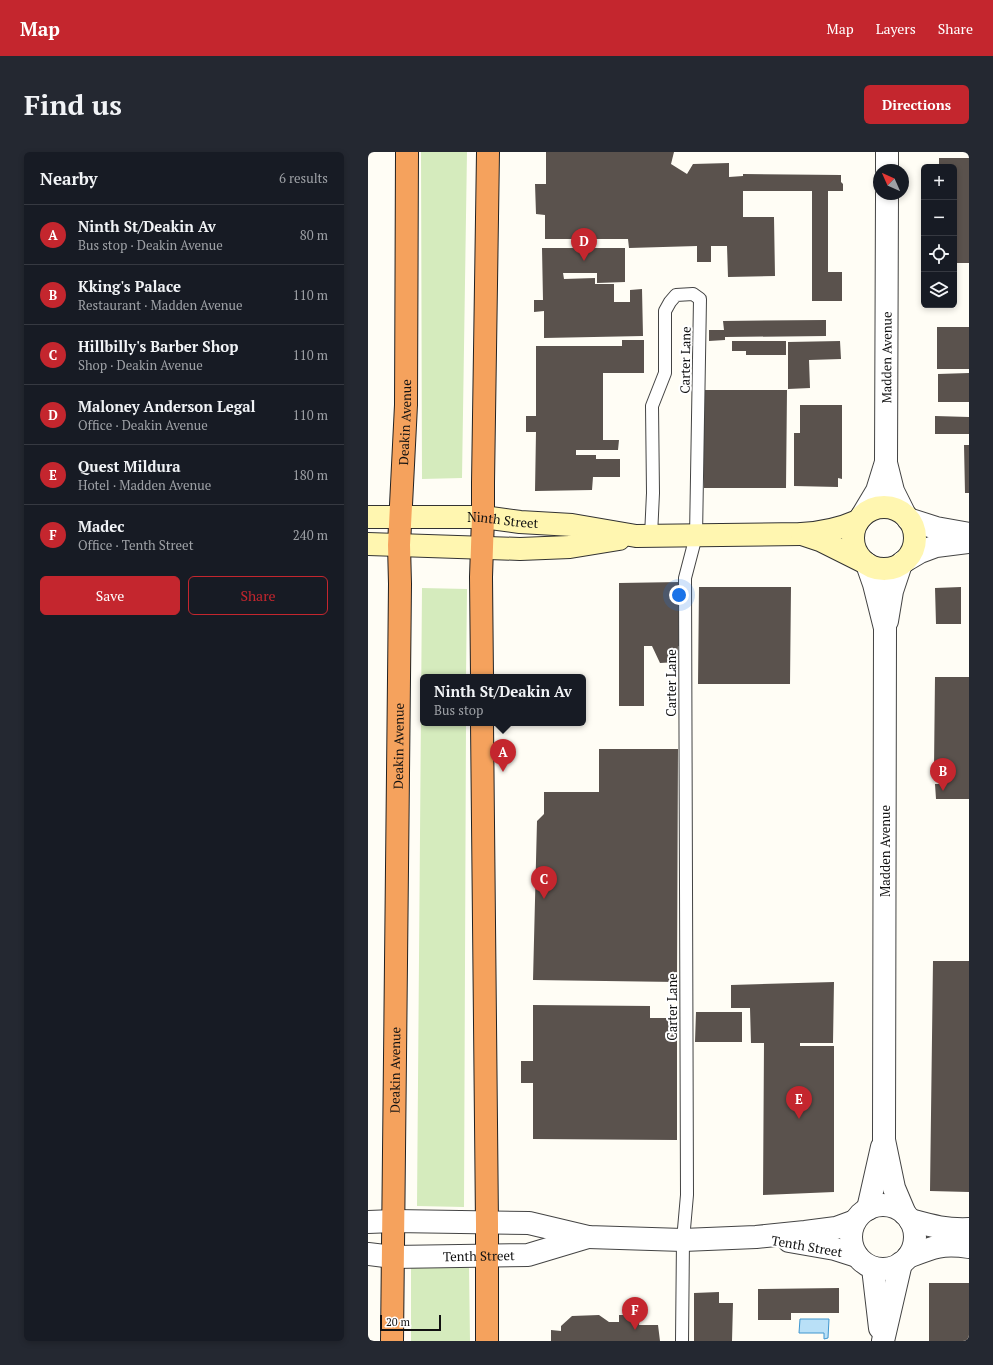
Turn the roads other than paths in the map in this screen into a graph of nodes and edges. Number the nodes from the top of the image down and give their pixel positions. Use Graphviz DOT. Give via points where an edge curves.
graph roads {
  1 [pos="407,152"];
  2 [pos="488,152"];
  3 [pos="887,152"];
  4 [pos="887,164"];
  5 [pos="887,200"];
  6 [pos="886,462"];
  7 [pos="400,516"];
  8 [pos="368,517"];
  9 [pos="483,517"];
  10 [pos="907,517"];
  11 [pos="860,518"];
  12 [pos="801,534"];
  13 [pos="969,534"];
  14 [pos="644,536"];
  15 [pos="696,536"];
  16 [pos="969,542"];
  17 [pos="368,544"];
  18 [pos="399,546"];
  19 [pos="483,548"];
  20 [pos="865,563"];
  21 [pos="902,563"];
  22 [pos="885,628"];
  23 [pos="482,674"];
  24 [pos="482,726"];
  25 [pos="884,1140"];
  26 [pos="905,1213"];
  27 [pos="862,1215"];
  28 [pos="394,1221"];
  29 [pos="368,1222"];
  30 [pos="487,1223"];
  31 [pos="969,1229"];
  32 [pos="588,1237"];
  33 [pos="756,1237"];
  34 [pos="683,1240"];
  35 [pos="969,1247"];
  36 [pos="368,1254"];
  37 [pos="487,1256"];
  38 [pos="393,1257"];
  39 [pos="905,1260"];
  40 [pos="865,1262"];
  41 [pos="392,1341"];
  42 [pos="487,1341"];
  43 [pos="682,1341"];
  44 [pos="883,1341"];
  1 -- 7 [label="highway, Deakin Avenue" via="406,405"];
  2 -- 9 [label="highway"];
  3 -- 4 [label="street"];
  5 -- 6 [label="street, Madden Avenue"];
  6 -- 10 [label="street" via="893,491"];
  6 -- 11 [label="street, Madden Avenue" via="877,490"];
  7 -- 8 [label="street, Ninth Street"];
  7 -- 9 [label="street, Ninth Street"];
  7 -- 18 [label="highway, Deakin Avenue"];
  9 -- 14 [label="street, Ninth Street" via="572,525"];
  9 -- 19 [label="highway"];
  10 -- 11 [label="street" via="894,508 887,507 874,509"];
  10 -- 13 [label="street" via="936,528"];
  10 -- 21 [label="street" via="914,528 914,544"];
  11 -- 12 [label="street, Ninth Street" via="844,527"];
  11 -- 20 [label="street" via="853,535 854,545 857,554"];
  12 -- 15 [label="street, Ninth Street"];
  12 -- 20 [label="street, Ninth Street" via="820,540"];
  14 -- 15 [label="street, Ninth Street"];
  14 -- 15 [label="lane, Carter Lane" via="653,493 652,406 665,373 665,311 676,295 687,293 700,299"];
  14 -- 19 [label="street, Ninth Street" via="570,547"];
  15 -- 34 [label="lane, Carter Lane" via="685,578 686,1195"];
  16 -- 21 [label="street" via="936,546"];
  17 -- 18 [label="street, Ninth Street"];
  18 -- 19 [label="street, Ninth Street"];
  18 -- 28 [label="highway, Deakin Avenue"];
  19 -- 23 [label="highway"];
  20 -- 21 [label="street" via="881,569 892,568"];
  20 -- 22 [label="street, Madden Avenue" via="874,584"];
  21 -- 22 [label="street" via="892,591"];
  22 -- 25 [label="street, Madden Avenue"];
  24 -- 30 [label="highway"];
  25 -- 26 [label="street, Madden Avenue" via="894,1188"];
  25 -- 27 [label="street, Madden Avenue"];
  26 -- 27 [label="street, Tenth Street" via="889,1206 878,1205"];
  26 -- 31 [label="street, Tenth Street" via="935,1227"];
  26 -- 39 [label="street" via="914,1229 915,1238 913,1248"];
  27 -- 33 [label="street, Tenth Street" via="836,1228"];
  27 -- 40 [label="street, Tenth Street" via="852,1230 851,1239 853,1248"];
  28 -- 29 [label="street, Tenth Street"];
  28 -- 30 [label="street, Tenth Street"];
  28 -- 38 [label="highway, Deakin Avenue"];
  30 -- 32 [label="street, Tenth Street" via="529,1223"];
  30 -- 37 [label="highway"];
  32 -- 34 [label="street, Tenth Street"];
  32 -- 37 [label="street, Tenth Street" via="528,1255"];
  33 -- 34 [label="street, Tenth Street"];
  33 -- 40 [label="street, Tenth Street" via="835,1249"];
  34 -- 43 [label="lane, Carter Lane"];
  35 -- 39 [label="street, Tenth Street" via="943,1245"];
  36 -- 38 [label="street, Tenth Street"];
  37 -- 38 [label="street, Tenth Street"];
  37 -- 42 [label="highway"];
  38 -- 41 [label="highway, Deakin Avenue"];
  39 -- 40 [label="street, Tenth Street" via="892,1268 882,1269"];
  39 -- 44 [label="street"];
  40 -- 44 [label="street"];
}
